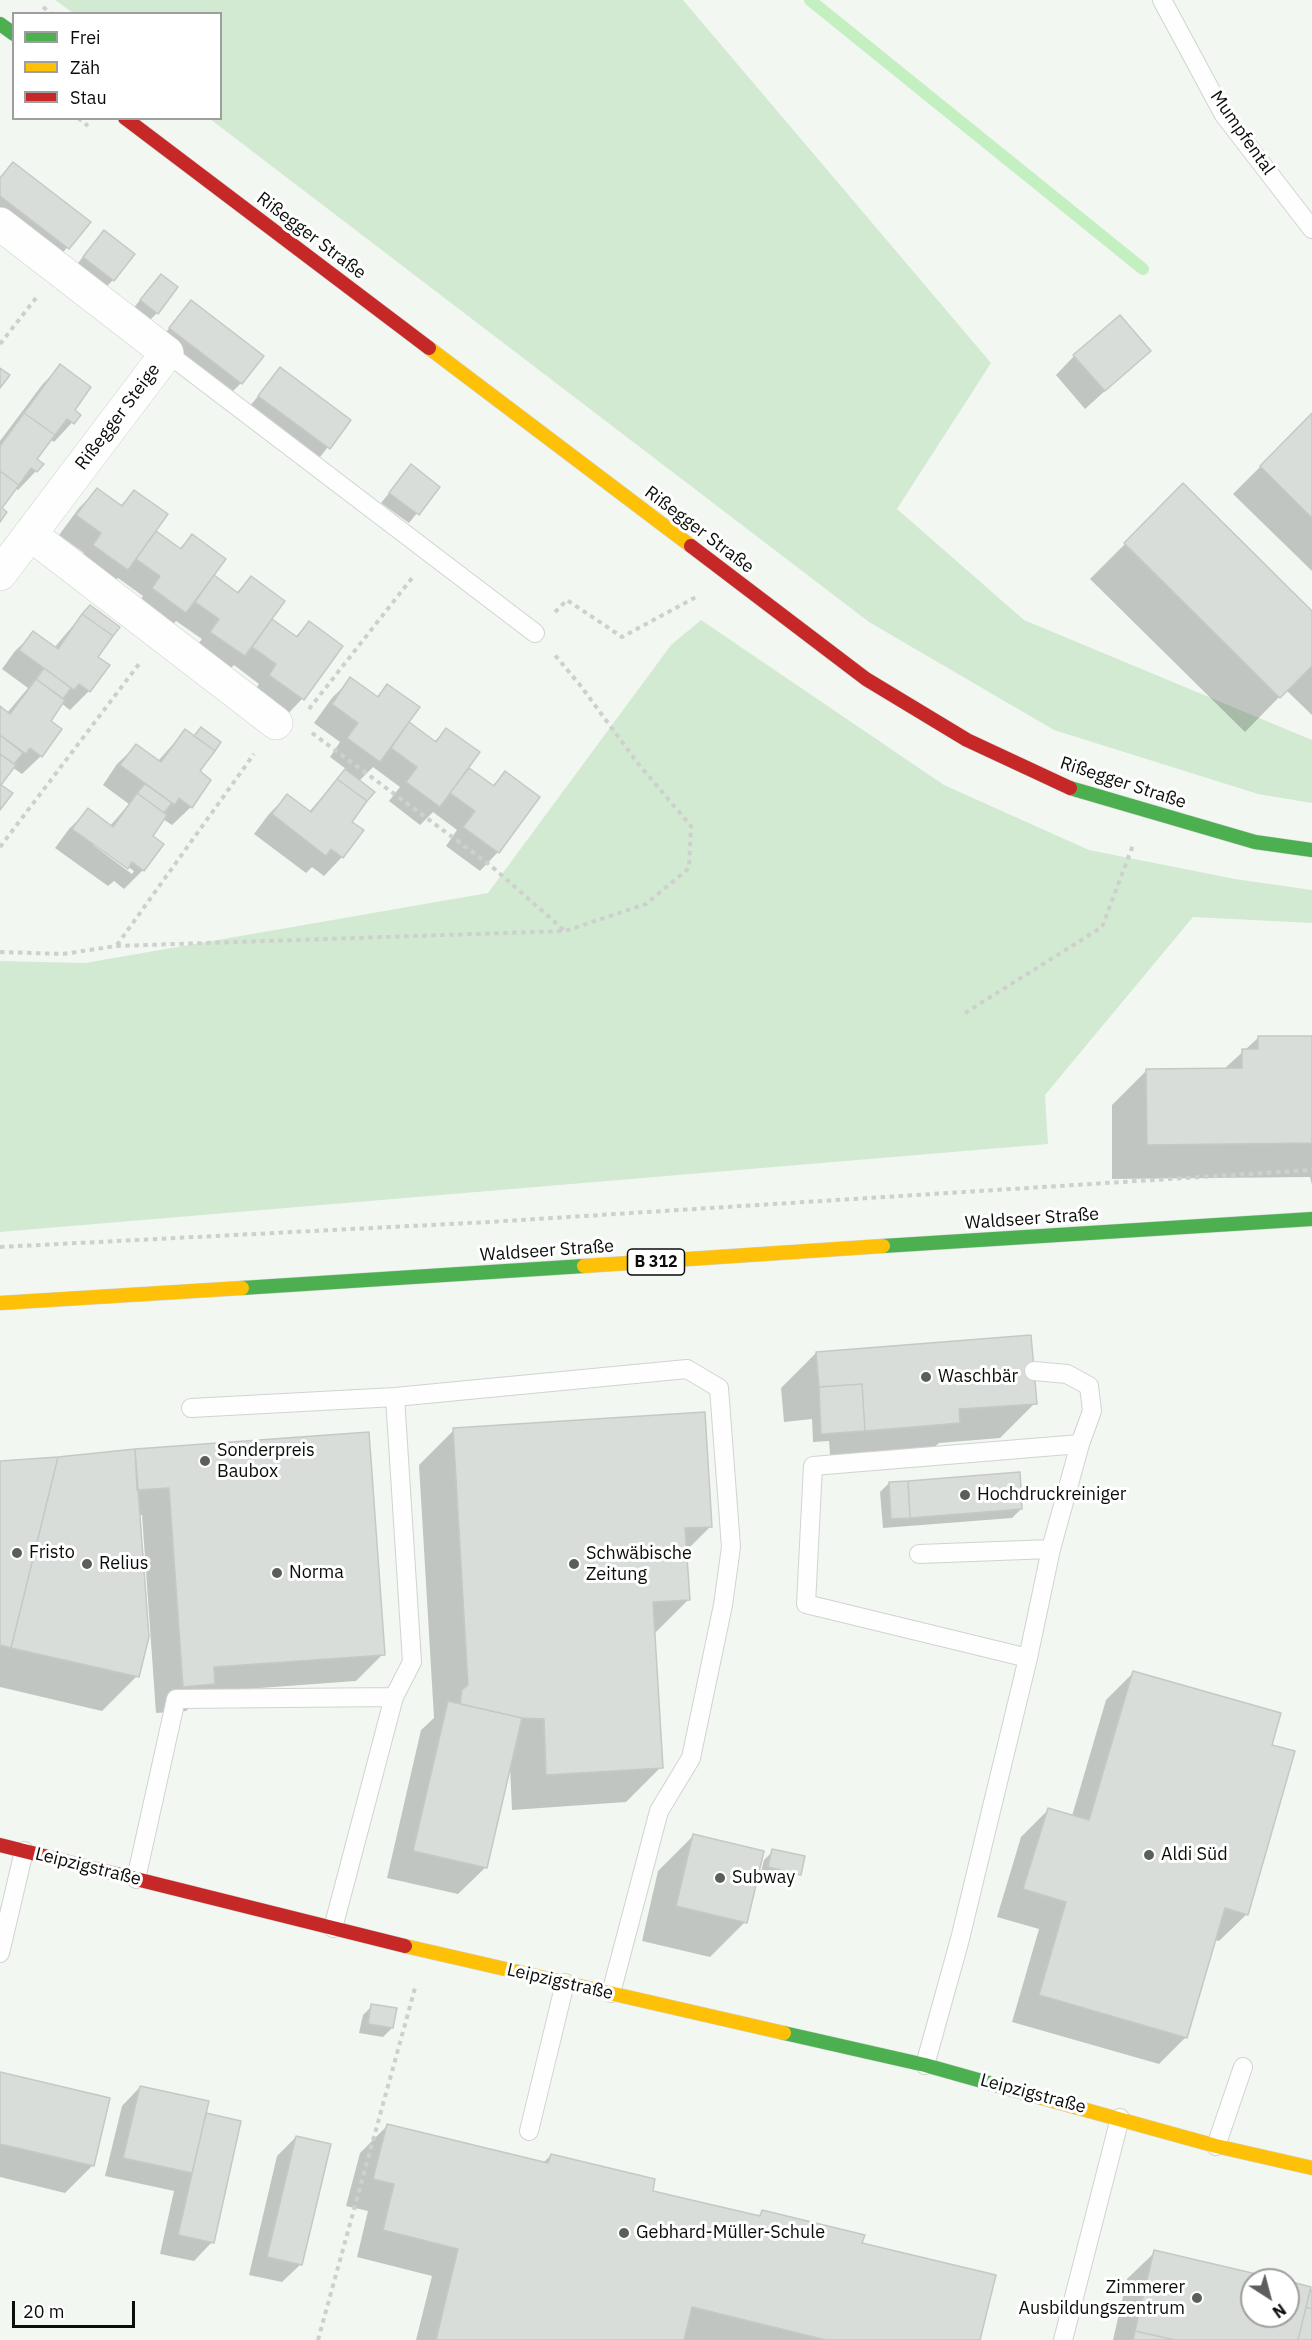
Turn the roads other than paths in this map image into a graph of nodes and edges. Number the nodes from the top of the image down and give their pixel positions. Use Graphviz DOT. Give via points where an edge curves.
graph roads {
  1 [pos="1162,0"];
  2 [pos="128,120"];
  3 [pos="0,224"];
  4 [pos="1312,229"];
  5 [pos="167,353"];
  6 [pos="30,534"];
  7 [pos="0,574"];
  8 [pos="534,633"];
  9 [pos="287,723"];
  10 [pos="1312,850"];
  11 [pos="1312,1219"];
  12 [pos="0,1303"];
  13 [pos="1034,1371"];
  14 [pos="394,1397"];
  15 [pos="191,1408"];
  16 [pos="1080,1444"];
  17 [pos="1051,1550"];
  18 [pos="918,1554"];
  19 [pos="1028,1658"];
  20 [pos="394,1696"];
  21 [pos="0,1845"];
  22 [pos="24,1851"];
  23 [pos="136,1879"];
  24 [pos="333,1928"];
  25 [pos="0,1953"];
  26 [pos="565,1983"];
  27 [pos="611,1993"];
  28 [pos="925,2065"];
  29 [pos="1243,2067"];
  30 [pos="1120,2118"];
  31 [pos="529,2131"];
  32 [pos="1216,2146"];
  33 [pos="1312,2168"];
  34 [pos="1063,2340"];
  1 -- 4 [label="lane, Mumpfental" via="1224,115"];
  2 -- 10 [label="street, Rißegger Straße" via="866,679 967,740 1071,788 1255,842"];
  3 -- 5 [label="street, Rißegger Steige"];
  5 -- 6 [label="street, Rißegger Steige"];
  5 -- 8 [label="lane"];
  6 -- 7 [label="street, Rißegger Steige"];
  6 -- 9 [label="street" via="161,635"];
  11 -- 12 [label="street, Waldseer Straße / B 312"];
  13 -- 16 [label="lane" via="1067,1374 1089,1386 1092,1411"];
  14 -- 15 [label="lane"];
  14 -- 20 [label="lane" via="412,1662"];
  14 -- 27 [label="lane" via="687,1369 718,1388 731,1547 723,1605 691,1758 659,1811"];
  16 -- 17 [label="lane"];
  16 -- 19 [label="lane" via="813,1466 806,1604"];
  17 -- 18 [label="lane"];
  17 -- 19 [label="lane"];
  19 -- 28 [label="lane" via="960,1939"];
  20 -- 23 [label="lane" via="176,1700"];
  20 -- 24 [label="lane"];
  21 -- 22 [label="street, Leipzigstraße"];
  22 -- 23 [label="street, Leipzigstraße"];
  22 -- 25 [label="lane"];
  23 -- 24 [label="street, Leipzigstraße"];
  24 -- 26 [label="street, Leipzigstraße"];
  26 -- 27 [label="street, Leipzigstraße"];
  26 -- 31 [label="lane"];
  27 -- 28 [label="street, Leipzigstraße"];
  28 -- 30 [label="street, Leipzigstraße"];
  29 -- 32 [label="lane"];
  30 -- 32 [label="street, Leipzigstraße"];
  30 -- 34 [label="lane"];
  32 -- 33 [label="street, Leipzigstraße"];
}
